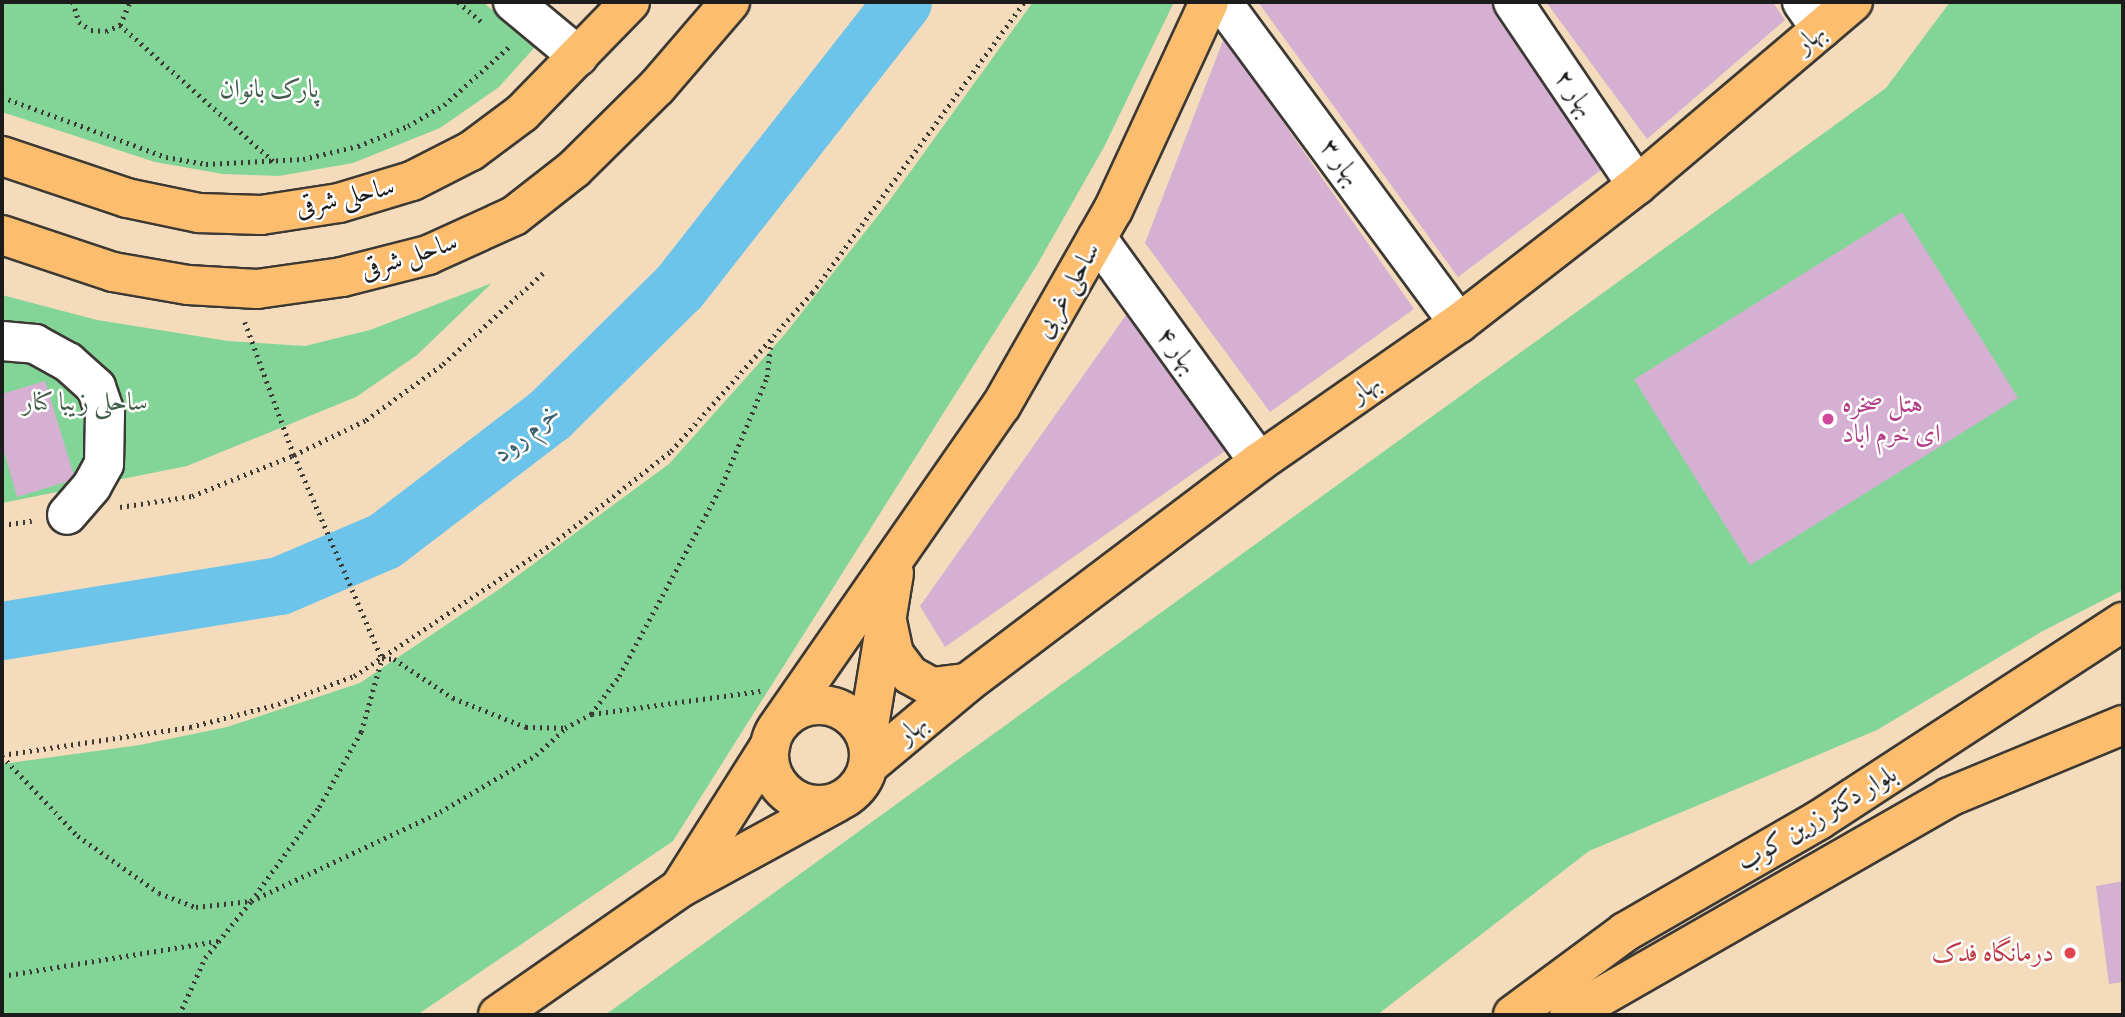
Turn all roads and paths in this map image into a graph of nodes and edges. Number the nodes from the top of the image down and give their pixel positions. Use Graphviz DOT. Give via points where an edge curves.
graph roads {
  1 [pos="73,2"];
  2 [pos="130,2"];
  3 [pos="458,2"];
  4 [pos="630,2"];
  5 [pos="730,2"];
  6 [pos="1024,2"];
  7 [pos="1209,2"];
  8 [pos="1222,2"];
  9 [pos="1513,2"];
  10 [pos="1853,2"];
  11 [pos="502,15"];
  12 [pos="1811,16"];
  13 [pos="120,25"];
  14 [pos="501,38"];
  15 [pos="578,56"];
  16 [pos="2,97"];
  17 [pos="2,156"];
  18 [pos="273,161"];
  19 [pos="1637,185"];
  20 [pos="2,235"];
  21 [pos="1097,238"];
  22 [pos="543,273"];
  23 [pos="233,287"];
  24 [pos="1459,323"];
  25 [pos="771,339"];
  26 [pos="2,341"];
  27 [pos="294,455"];
  28 [pos="1259,462"];
  29 [pos="67,515"];
  30 [pos="2,526"];
  31 [pos="897,561"];
  32 [pos="886,617"];
  33 [pos="2123,622"];
  34 [pos="382,658"];
  35 [pos="967,682"];
  36 [pos="809,684"];
  37 [pos="591,714"];
  38 [pos="2123,725"];
  39 [pos="565,728"];
  40 [pos="775,734"];
  41 [pos="868,752"];
  42 [pos="2,755"];
  43 [pos="836,803"];
  44 [pos="680,888"];
  45 [pos="251,901"];
  46 [pos="219,941"];
  47 [pos="2,976"];
  48 [pos="178,1015"];
  49 [pos="498,1015"];
  50 [pos="1513,1015"];
  51 [pos="1569,1015"];
  1 -- 13 [label="path" via="79,22 92,30 106,32"];
  2 -- 13 [label="path"];
  3 -- 11 [label="path"];
  4 -- 15 [label="main road, ساحلی شرقی"];
  5 -- 23 [label="main road, ساحل شرقی" via="657,87 574,169 514,216 428,255 342,277 257,289"];
  6 -- 25 [label="path" via="812,293"];
  7 -- 21 [label="main road, ساحلی غربی"];
  8 -- 24 [label="street, بهار ۳"];
  9 -- 19 [label="street, بهار ۲"];
  10 -- 12 [label="main road, بهار"];
  11 -- 15 [label="street"];
  12 -- 19 [label="main road, بهار"];
  13 -- 18 [label="path"];
  14 -- 18 [label="path" via="511,47 444,105 408,126 358,146"];
  15 -- 17 [label="main road, ساحلی شرقی" via="522,113 471,151 412,181 339,204 261,215 199,213 127,198"];
  16 -- 18 [label="path" via="166,157 206,164"];
  19 -- 24 [label="main road, بهار"];
  20 -- 23 [label="main road, ساحل شرقی" via="113,272"];
  21 -- 28 [label="street, بهار ۴"];
  21 -- 31 [label="main road, ساحلی غربی" via="1001,406"];
  22 -- 27 [label="path" via="443,364 366,420"];
  23 -- 27 [label="path"];
  24 -- 28 [label="main road, بهار"];
  25 -- 34 [label="path" via="671,451 552,544"];
  25 -- 37 [label="path" via="767,377 716,496 620,676"];
  26 -- 29 [label="street" via="35,344 68,362 96,387 105,413 104,464"];
  27 -- 29 [label="path" via="192,496"];
  27 -- 34 [label="path"];
  28 -- 35 [label="main road, بهار"];
  29 -- 30 [label="path"];
  31 -- 32 [label="main road"];
  31 -- 36 [label="main road, ساحلی غربی"];
  32 -- 35 [label="main road" via="894,654 910,675 932,687"];
  32 -- 41 [label="main road"];
  33 -- 50 [label="main road, بلوار دکتر زرین کوب" via="1819,820 1625,932"];
  34 -- 39 [label="path" via="394,659 453,698 497,719 526,727"];
  34 -- 42 [label="path" via="354,676 203,724"];
  34 -- 45 [label="path" via="361,732 319,807"];
  35 -- 41 [label="main road, بهار"];
  36 -- 37 [label="path"];
  36 -- 40 [label="main road, ساحلی غربی"];
  37 -- 39 [label="path"];
  38 -- 51 [label="main road, بلوار دکتر زرین کوب" via="1949,797"];
  39 -- 45 [label="path" via="536,755 440,812"];
  40 -- 41 [label="main road" via="803,707 829,705 852,717"];
  40 -- 43 [label="main road" via="772,771 786,793 810,805"];
  40 -- 44 [label="main road, ساحلی غربی"];
  41 -- 43 [label="main road" via="857,788"];
  42 -- 45 [label="path" via="78,836 159,893 196,907"];
  43 -- 44 [label="main road"];
  44 -- 49 [label="main road"];
  45 -- 46 [label="path"];
  46 -- 47 [label="path"];
  46 -- 48 [label="path" via="205,958"];
}
